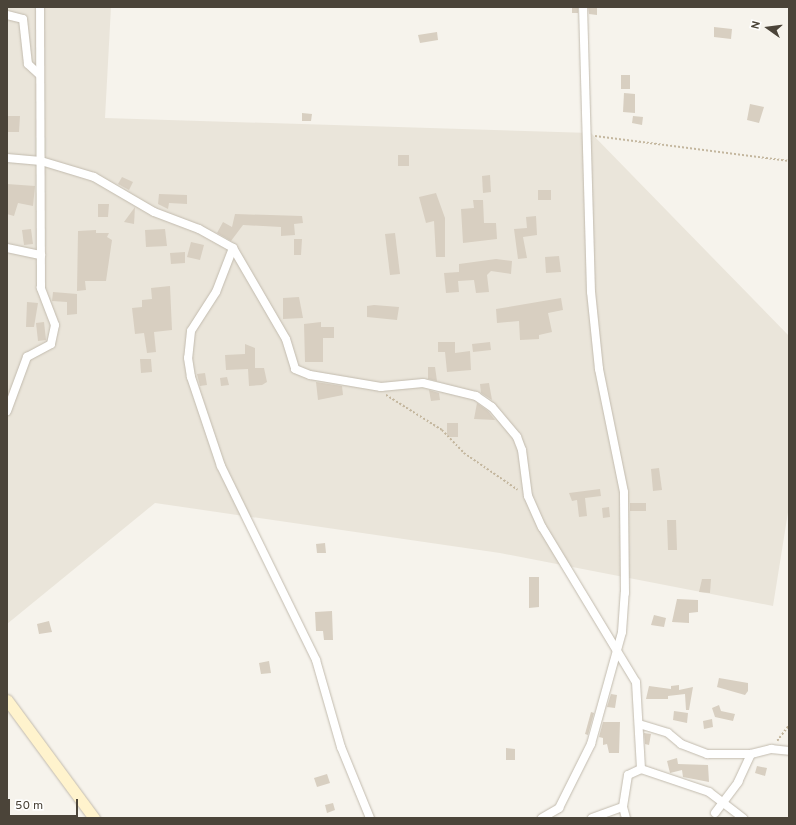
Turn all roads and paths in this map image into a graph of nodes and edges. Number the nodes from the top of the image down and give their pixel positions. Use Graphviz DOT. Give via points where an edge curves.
graph roads {
  1 [pos="40,7"];
  2 [pos="583,7"];
  3 [pos="7,15"];
  4 [pos="40,75"];
  5 [pos="589,135"];
  6 [pos="7,158"];
  7 [pos="41,161"];
  8 [pos="789,161"];
  9 [pos="7,248"];
  10 [pos="233,248"];
  11 [pos="41,255"];
  12 [pos="376,386"];
  13 [pos="7,411"];
  14 [pos="528,496"];
  15 [pos="617,648"];
  16 [pos="7,700"];
  17 [pos="639,724"];
  18 [pos="789,725"];
  19 [pos="771,749"];
  20 [pos="789,751"];
  21 [pos="750,754"];
  22 [pos="641,770"];
  23 [pos="724,803"];
  24 [pos="622,807"];
  25 [pos="715,813"];
  26 [pos="94,818"];
  27 [pos="370,818"];
  28 [pos="542,818"];
  29 [pos="592,818"];
  30 [pos="626,818"];
  31 [pos="743,818"];
  1 -- 4 [label="street"];
  2 -- 5 [label="street"];
  3 -- 4 [label="street" via="24,19 28,64"];
  4 -- 7 [label="street"];
  5 -- 8 [label="path"];
  5 -- 15 [label="street" via="591,292 599,369 618,445 627,534 622,632"];
  6 -- 7 [label="street"];
  7 -- 10 [label="street" via="108,183 154,212 200,229"];
  7 -- 11 [label="street"];
  9 -- 11 [label="street"];
  10 -- 12 [label="street" via="286,339 295,369 310,375"];
  10 -- 27 [label="street" via="216,292 191,331 191,377 221,466 316,660 341,747"];
  11 -- 13 [label="street" via="41,288 55,325 50,344 27,357"];
  12 -- 14 [label="path" via="442,430 453,444 491,475"];
  12 -- 14 [label="street" via="423,384 484,401 517,437 522,450"];
  14 -- 15 [label="street" via="542,527"];
  15 -- 17 [label="street" via="636,682"];
  15 -- 28 [label="street" via="583,764 559,808"];
  16 -- 26 [label="street"];
  17 -- 21 [label="street" via="668,733 695,751"];
  17 -- 22 [label="street"];
  18 -- 19 [label="path"];
  19 -- 20 [label="street"];
  19 -- 21 [label="street"];
  21 -- 23 [label="street"];
  22 -- 23 [label="street" via="709,792"];
  22 -- 24 [label="street" via="628,775"];
  23 -- 25 [label="street"];
  23 -- 31 [label="street"];
  24 -- 29 [label="street"];
  24 -- 30 [label="street"];
}
